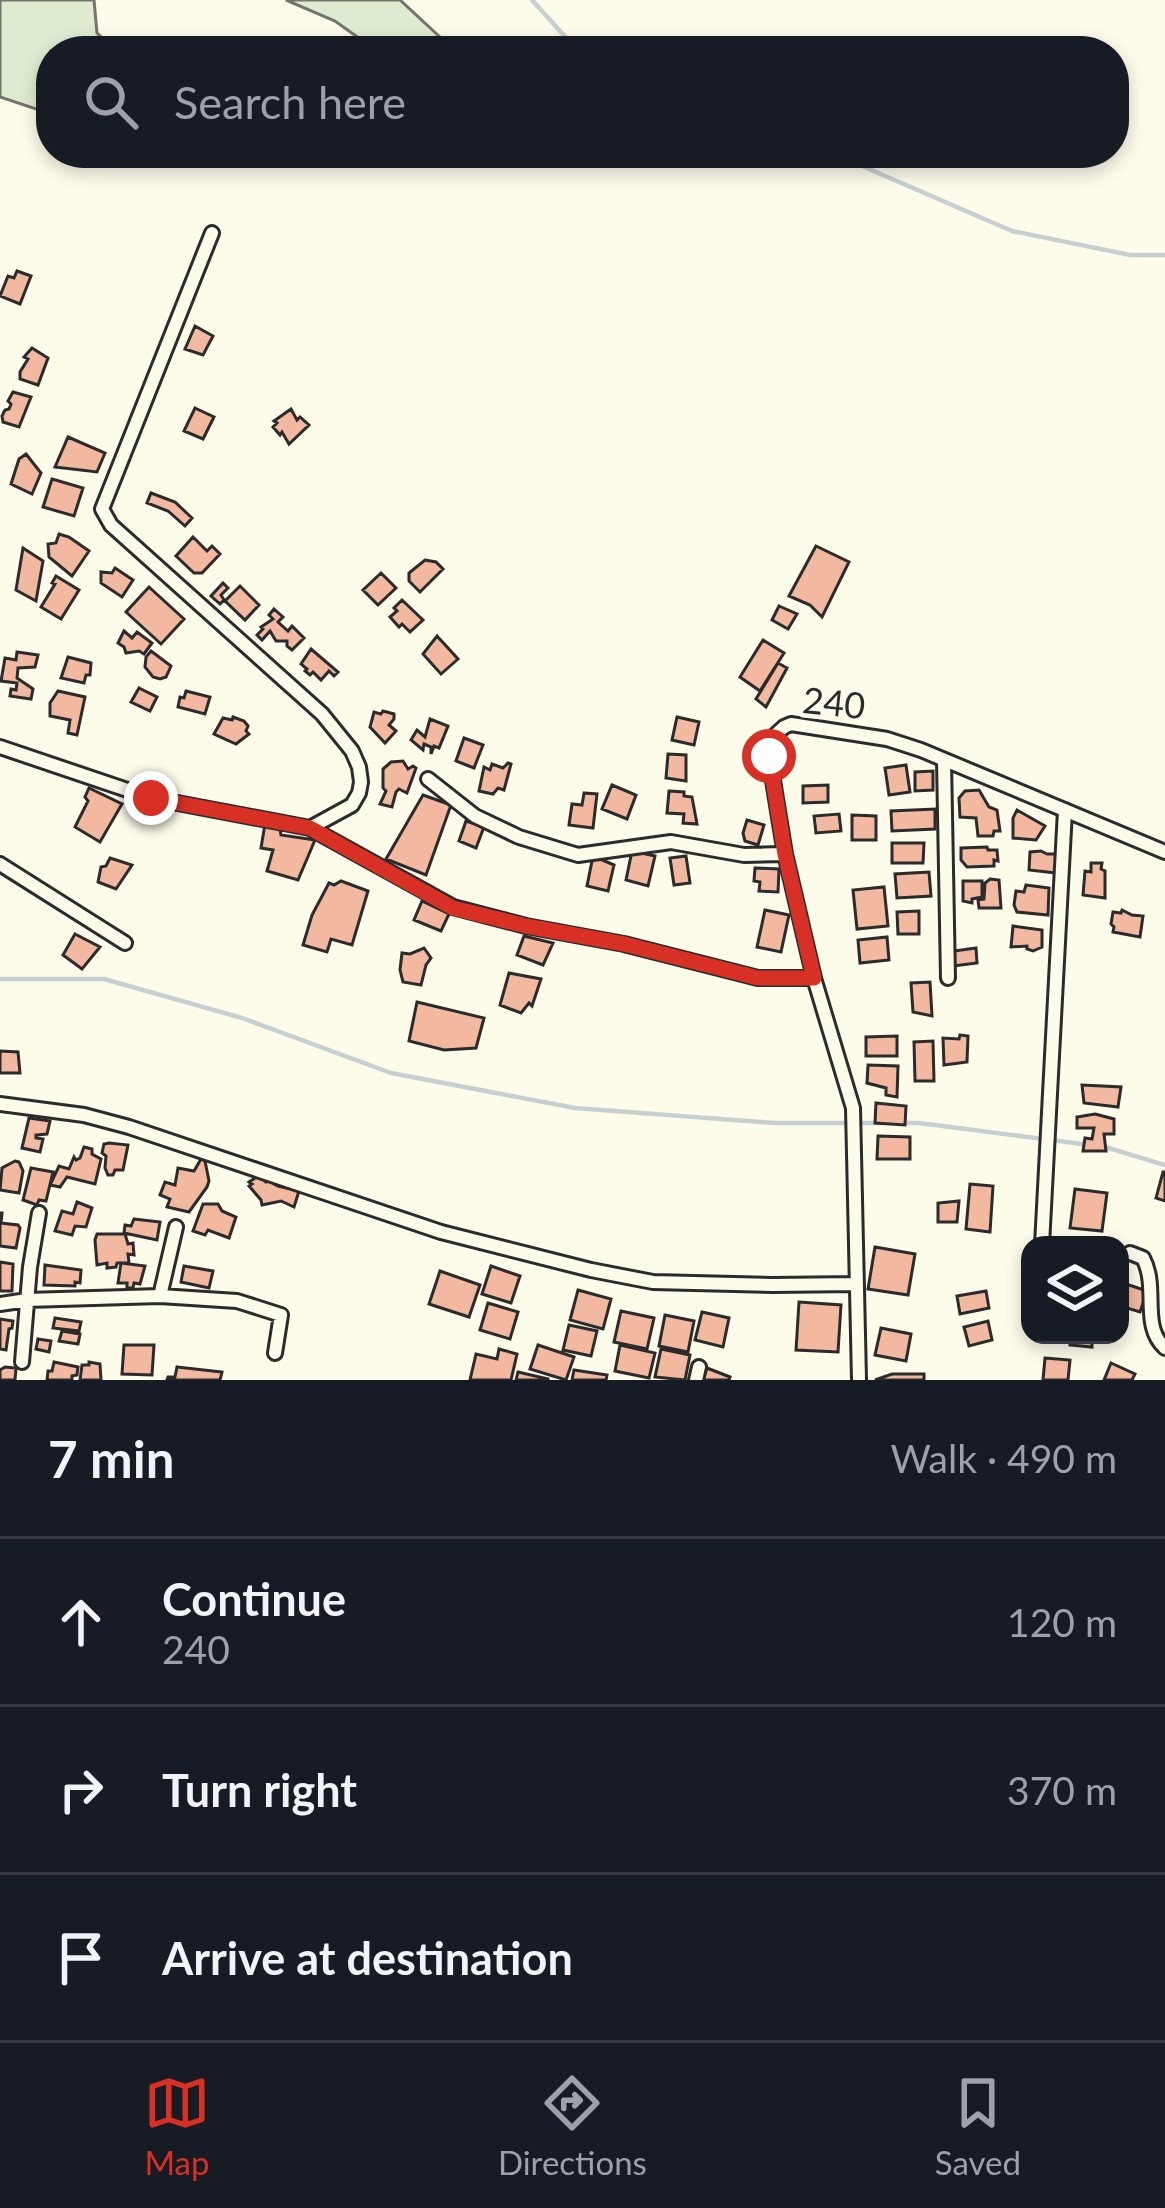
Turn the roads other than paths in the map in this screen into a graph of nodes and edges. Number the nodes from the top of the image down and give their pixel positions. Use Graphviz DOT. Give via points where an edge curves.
graph roads {
  1 [pos="212,233"];
  2 [pos="0,747"];
  3 [pos="944,760"];
  4 [pos="428,779"];
  5 [pos="1065,810"];
  6 [pos="310,828"];
  7 [pos="1165,852"];
  8 [pos="785,854"];
  9 [pos="0,864"];
  10 [pos="125,943"];
  11 [pos="814,978"];
  12 [pos="948,978"];
  13 [pos="0,1104"];
  14 [pos="39,1213"];
  15 [pos="176,1227"];
  16 [pos="1042,1236"];
  17 [pos="1130,1253"];
  18 [pos="857,1283"];
  19 [pos="160,1296"];
  20 [pos="27,1300"];
  21 [pos="0,1304"];
  22 [pos="1165,1348"];
  23 [pos="275,1353"];
  24 [pos="22,1362"];
  25 [pos="859,1380"];
  1 -- 6 [label="street" via="103,509 111,525 322,713 352,751 361,782 352,805"];
  2 -- 6 [label="street" via="151,798"];
  3 -- 5 [label="street, 240"];
  3 -- 8 [label="street, 240" via="887,739 784,727 771,739 769,756"];
  3 -- 12 [label="street"];
  4 -- 8 [label="street" via="475,816 578,855 671,842"];
  5 -- 7 [label="street, 240"];
  5 -- 16 [label="street"];
  6 -- 11 [label="street" via="453,908 758,978"];
  8 -- 11 [label="street, 240"];
  9 -- 10 [label="street"];
  11 -- 18 [label="street, 240" via="853,1108"];
  13 -- 18 [label="street" via="129,1127 441,1232 591,1270 653,1282"];
  14 -- 20 [label="street"];
  15 -- 19 [label="street"];
  17 -- 22 [label="street" via="1150,1271 1154,1337"];
  18 -- 25 [label="street, 240"];
  19 -- 20 [label="street"];
  19 -- 23 [label="street" via="237,1301 280,1315"];
  20 -- 21 [label="street"];
  20 -- 24 [label="street"];
}
